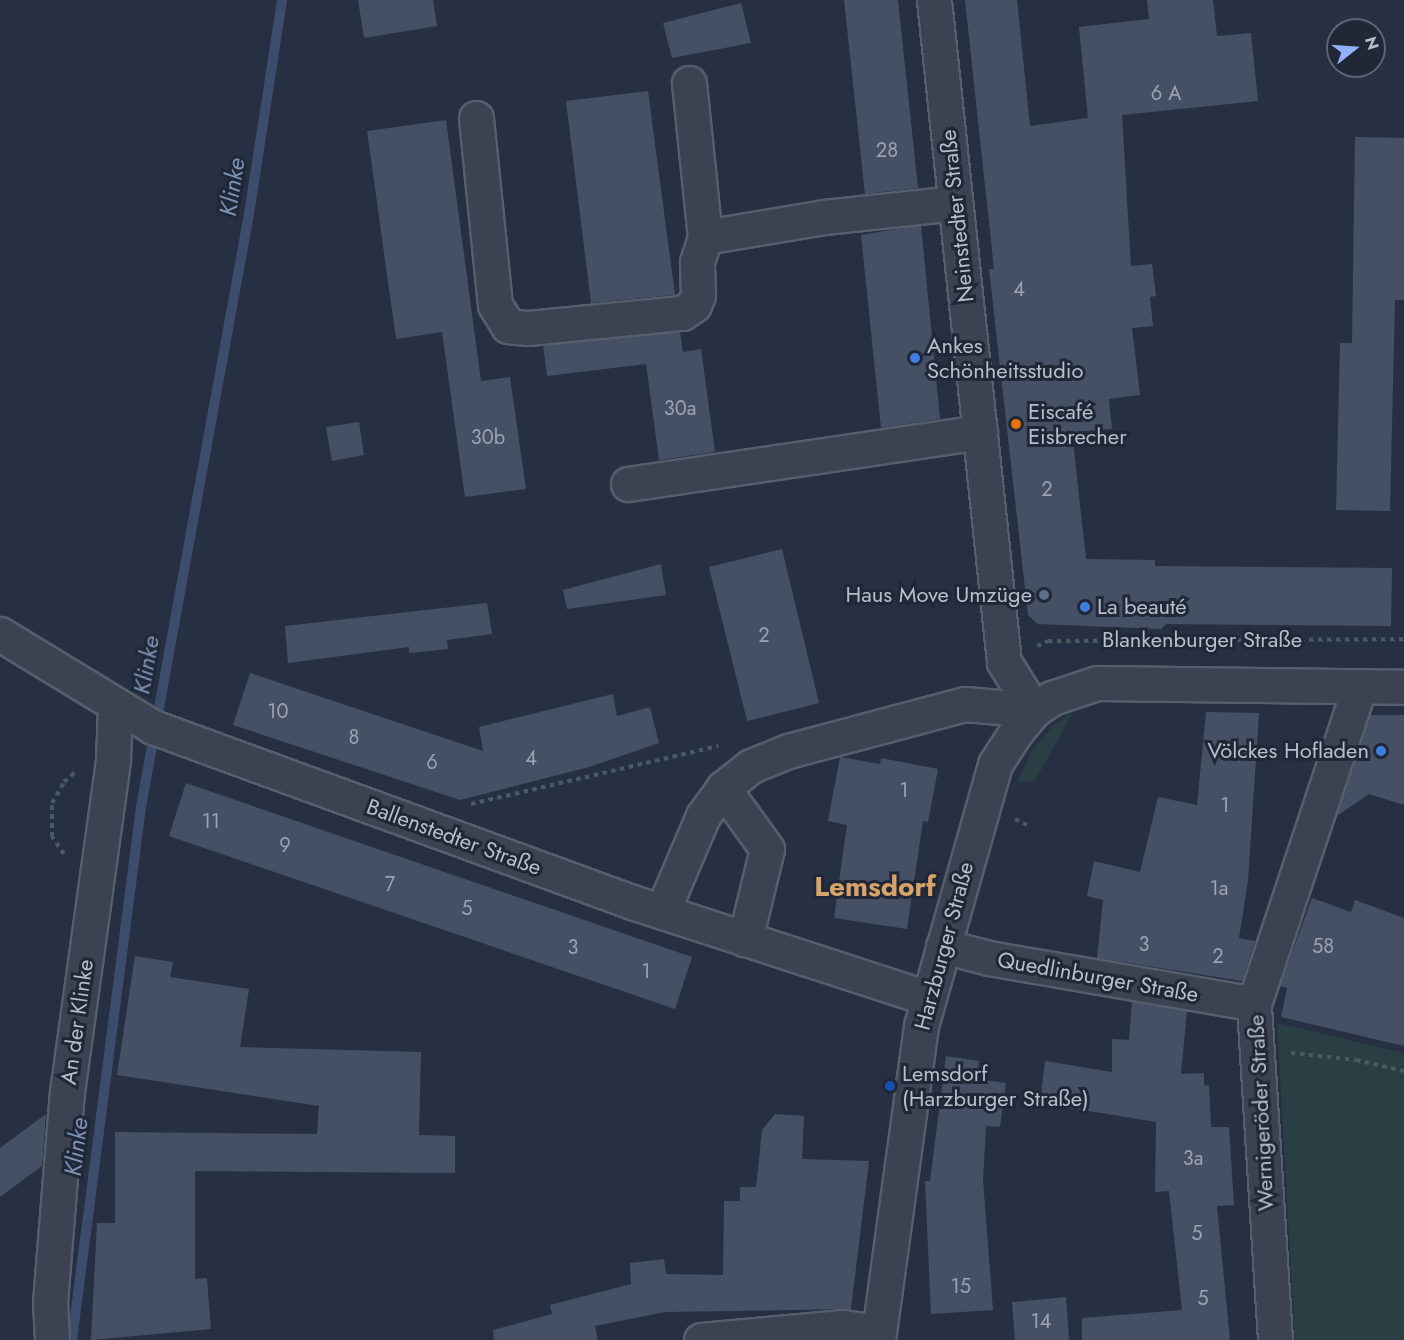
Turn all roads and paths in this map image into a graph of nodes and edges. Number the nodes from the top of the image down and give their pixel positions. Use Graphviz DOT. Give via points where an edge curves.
graph roads {
  1 [pos="934,0"];
  2 [pos="689,83"];
  3 [pos="476,118"];
  4 [pos="955,203"];
  5 [pos="705,237"];
  6 [pos="980,432"];
  7 [pos="628,484"];
  8 [pos="0,634"];
  9 [pos="1404,639"];
  10 [pos="1004,662"];
  11 [pos="1360,686"];
  12 [pos="1404,687"];
  13 [pos="1034,710"];
  14 [pos="125,712"];
  15 [pos="726,744"];
  16 [pos="723,788"];
  17 [pos="439,831"];
  18 [pos="662,912"];
  19 [pos="745,939"];
  20 [pos="943,946"];
  21 [pos="927,998"];
  22 [pos="1254,1005"];
  23 [pos="1255,1049"];
  24 [pos="1404,1071"];
  25 [pos="51,1336"];
  26 [pos="879,1336"];
  27 [pos="701,1340"];
  28 [pos="1275,1340"];
  1 -- 4 [label="street, Neinstedter Straße"];
  2 -- 5 [label="street"];
  3 -- 5 [label="street" via="495,305 508,326 528,328 682,312 694,305 698,295 697,262"];
  4 -- 5 [label="street" via="824,217"];
  4 -- 6 [label="street, Neinstedter Straße"];
  6 -- 7 [label="street"];
  6 -- 10 [label="street, Neinstedter Straße"];
  8 -- 14 [label="street, Ballenstedter Straße"];
  9 -- 10 [label="path, Blankenburger Straße" via="1048,641"];
  10 -- 13 [label="street, Neinstedter Straße"];
  11 -- 12 [label="street, Blankenburger Straße"];
  11 -- 13 [label="street, Blankenburger Straße" via="1108,682 1062,693"];
  11 -- 22 [label="street, Wernigeröder Straße"];
  13 -- 16 [label="street" via="965,704 770,757 744,770"];
  13 -- 20 [label="street, Harzburger Straße" via="995,764"];
  14 -- 17 [label="street, Ballenstedter Straße" via="170,733"];
  14 -- 25 [label="street, An der Klinke" via="112,759 67,1092"];
  15 -- 17 [label="path" via="451,809"];
  16 -- 18 [label="street" via="689,841"];
  16 -- 19 [label="street" via="767,849"];
  17 -- 18 [label="street, Ballenstedter Straße"];
  18 -- 19 [label="street, Ballenstedter Straße"];
  19 -- 21 [label="street, Ballenstedter Straße"];
  20 -- 21 [label="street, Harzburger Straße"];
  20 -- 22 [label="street, Quedlinburger Straße" via="990,958"];
  21 -- 26 [label="street, Harzburger Straße" via="910,1086"];
  22 -- 23 [label="street, Wernigeröder Straße"];
  23 -- 24 [label="path" via="1356,1060"];
  23 -- 28 [label="street, Wernigeröder Straße"];
  26 -- 27 [label="street" via="843,1326"];
}
